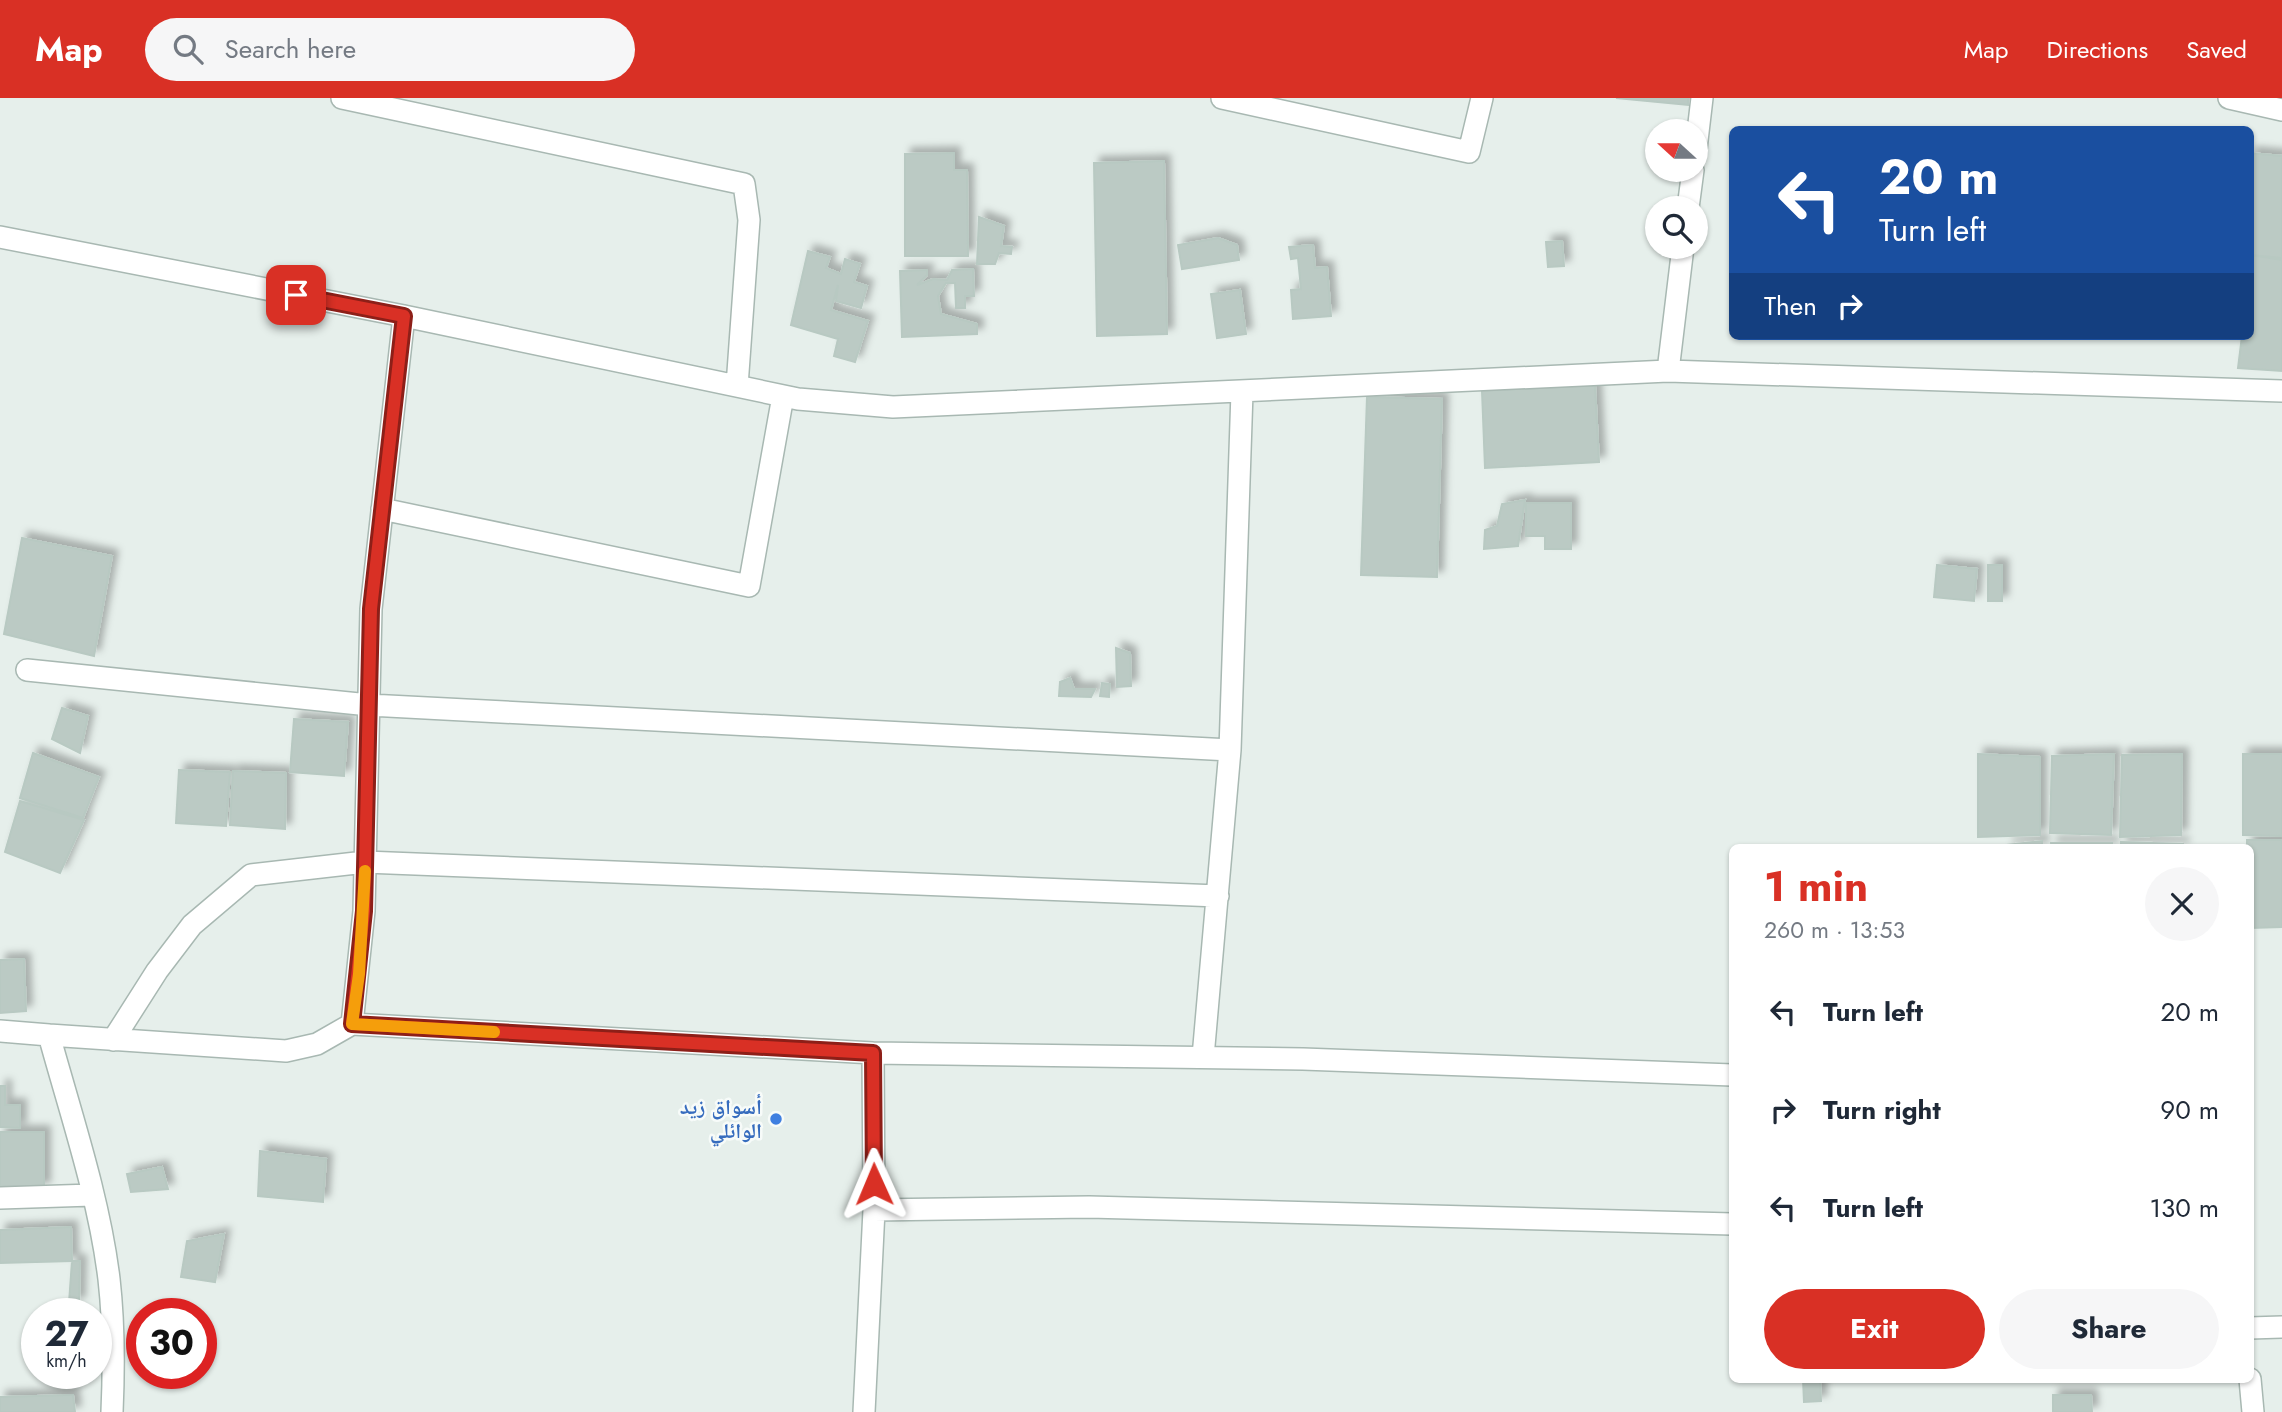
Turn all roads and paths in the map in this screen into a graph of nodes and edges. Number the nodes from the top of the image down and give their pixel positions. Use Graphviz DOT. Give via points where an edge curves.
graph roads {
  1 [pos="342,98"];
  2 [pos="1222,98"];
  3 [pos="1482,98"];
  4 [pos="1702,98"];
  5 [pos="2229,98"];
  6 [pos="2282,110"];
  7 [pos="1700,119"];
  8 [pos="0,237"];
  9 [pos="1682,259"];
  10 [pos="404,316"];
  11 [pos="1668,371"];
  12 [pos="737,386"];
  13 [pos="2282,391"];
  14 [pos="1241,392"];
  15 [pos="783,396"];
  16 [pos="382,509"];
  17 [pos="27,670"];
  18 [pos="369,705"];
  19 [pos="1230,750"];
  20 [pos="365,862"];
  21 [pos="1218,896"];
  22 [pos="352,1024"];
  23 [pos="0,1031"];
  24 [pos="49,1035"];
  25 [pos="113,1040"];
  26 [pos="873,1053"];
  27 [pos="1203,1058"];
  28 [pos="1729,1075"];
  29 [pos="92,1195"];
  30 [pos="0,1198"];
  31 [pos="874,1210"];
  32 [pos="1729,1224"];
  33 [pos="2282,1327"];
  34 [pos="2254,1328"];
  35 [pos="2250,1383"];
  36 [pos="112,1412"];
  37 [pos="864,1412"];
  38 [pos="2253,1412"];
  1 -- 12 [label="street" via="744,184 749,220"];
  2 -- 3 [label="street" via="1469,152"];
  4 -- 7 [label="street"];
  5 -- 6 [label="street"];
  8 -- 10 [label="street"];
  9 -- 11 [label="street"];
  10 -- 12 [label="street"];
  10 -- 16 [label="street"];
  11 -- 13 [label="street"];
  11 -- 14 [label="street"];
  12 -- 15 [label="street"];
  14 -- 15 [label="street" via="893,407"];
  14 -- 19 [label="street"];
  15 -- 16 [label="street" via="749,586"];
  16 -- 18 [label="street" via="371,609"];
  17 -- 18 [label="street"];
  18 -- 19 [label="street"];
  18 -- 20 [label="street"];
  19 -- 21 [label="street"];
  20 -- 21 [label="street"];
  20 -- 22 [label="street"];
  20 -- 25 [label="street" via="251,875 192,925"];
  21 -- 27 [label="street"];
  22 -- 25 [label="street" via="317,1044 286,1051"];
  22 -- 26 [label="street"];
  23 -- 24 [label="street"];
  24 -- 25 [label="street"];
  24 -- 29 [label="street"];
  26 -- 27 [label="street"];
  26 -- 31 [label="street"];
  27 -- 28 [label="street"];
  29 -- 30 [label="street"];
  29 -- 36 [label="street" via="109,1277"];
  31 -- 32 [label="street" via="1089,1207"];
  31 -- 37 [label="street"];
  33 -- 34 [label="street"];
  35 -- 38 [label="street"];
}
